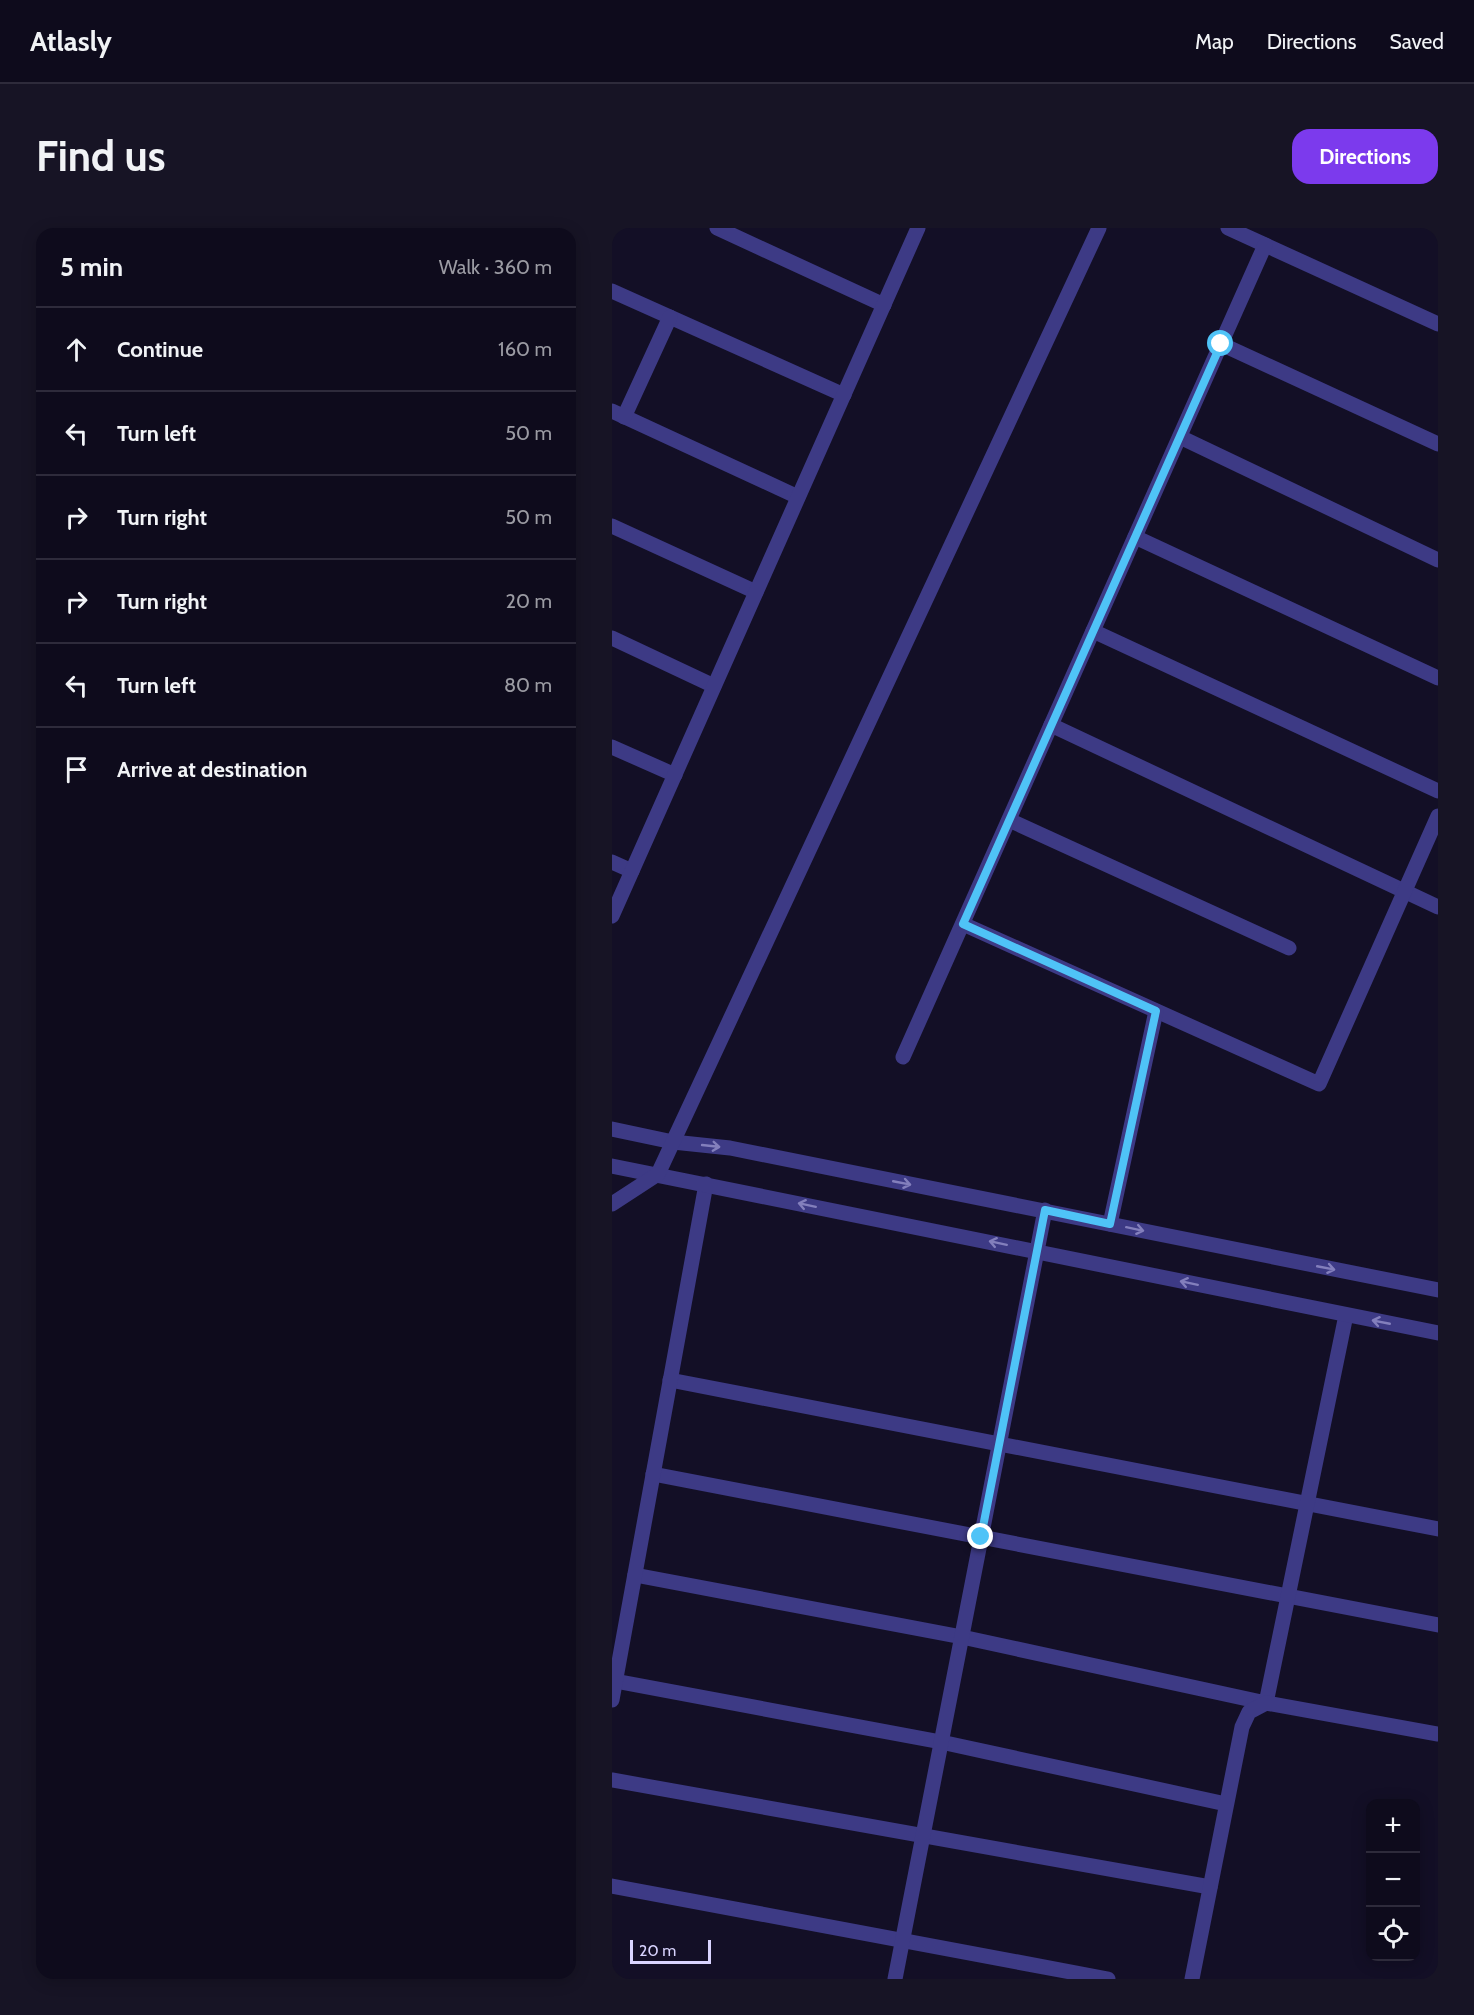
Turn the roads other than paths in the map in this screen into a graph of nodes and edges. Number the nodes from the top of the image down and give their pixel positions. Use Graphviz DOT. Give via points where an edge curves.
graph roads {
  1 [pos="717,228"];
  2 [pos="918,228"];
  3 [pos="1099,228"];
  4 [pos="1228,228"];
  5 [pos="1265,245"];
  6 [pos="612,291"];
  7 [pos="884,305"];
  8 [pos="670,317"];
  9 [pos="1438,324"];
  10 [pos="1221,344"];
  11 [pos="844,395"];
  12 [pos="618,414"];
  13 [pos="1179,438"];
  14 [pos="1438,444"];
  15 [pos="798,497"];
  16 [pos="612,526"];
  17 [pos="1135,537"];
  18 [pos="1438,560"];
  19 [pos="756,592"];
  20 [pos="1093,631"];
  21 [pos="612,638"];
  22 [pos="1438,678"];
  23 [pos="714,686"];
  24 [pos="1052,725"];
  25 [pos="612,747"];
  26 [pos="675,775"];
  27 [pos="1438,791"];
  28 [pos="1438,816"];
  29 [pos="1009,820"];
  30 [pos="612,862"];
  31 [pos="632,871"];
  32 [pos="1404,891"];
  33 [pos="1438,907"];
  34 [pos="612,916"];
  35 [pos="963,924"];
  36 [pos="1290,948"];
  37 [pos="1156,1011"];
  38 [pos="903,1057"];
  39 [pos="612,1129"];
  40 [pos="673,1142"];
  41 [pos="612,1166"];
  42 [pos="658,1174"];
  43 [pos="706,1184"];
  44 [pos="612,1204"];
  45 [pos="1045,1210"];
  46 [pos="1110,1224"];
  47 [pos="1037,1251"];
  48 [pos="1438,1290"];
  49 [pos="1346,1315"];
  50 [pos="1438,1332"];
  51 [pos="670,1380"];
  52 [pos="999,1444"];
  53 [pos="653,1474"];
  54 [pos="1307,1504"];
  55 [pos="1438,1529"];
  56 [pos="981,1537"];
  57 [pos="635,1575"];
  58 [pos="1288,1596"];
  59 [pos="1438,1625"];
  60 [pos="962,1637"];
  61 [pos="615,1681"];
  62 [pos="612,1700"];
  63 [pos="1266,1703"];
  64 [pos="1438,1734"];
  65 [pos="941,1742"];
  66 [pos="612,1780"];
  67 [pos="1227,1804"];
  68 [pos="923,1837"];
  69 [pos="612,1886"];
  70 [pos="1210,1887"];
  71 [pos="902,1942"];
  72 [pos="895,1979"];
  73 [pos="1108,1979"];
  74 [pos="1192,1979"];
  1 -- 7 [label="street"];
  2 -- 7 [label="street"];
  3 -- 40 [label="street"];
  4 -- 5 [label="street"];
  5 -- 9 [label="street"];
  5 -- 10 [label="street"];
  6 -- 8 [label="street"];
  7 -- 11 [label="street"];
  8 -- 11 [label="street"];
  8 -- 12 [label="street"];
  10 -- 13 [label="street"];
  10 -- 14 [label="street"];
  11 -- 15 [label="street"];
  12 -- 15 [label="street"];
  13 -- 17 [label="street"];
  13 -- 18 [label="street"];
  15 -- 19 [label="street"];
  16 -- 19 [label="street"];
  17 -- 20 [label="street"];
  17 -- 22 [label="street"];
  19 -- 23 [label="street"];
  20 -- 24 [label="street"];
  20 -- 27 [label="street"];
  21 -- 23 [label="street"];
  23 -- 26 [label="street"];
  24 -- 29 [label="street"];
  24 -- 32 [label="street"];
  25 -- 26 [label="street"];
  26 -- 31 [label="street"];
  28 -- 32 [label="street"];
  29 -- 35 [label="street"];
  29 -- 36 [label="street"];
  30 -- 31 [label="street"];
  31 -- 34 [label="street"];
  32 -- 33 [label="street"];
  32 -- 37 [label="street" via="1319,1084"];
  35 -- 37 [label="street"];
  35 -- 38 [label="street"];
  37 -- 46 [label="street"];
  39 -- 40 [label="street"];
  40 -- 42 [label="street"];
  40 -- 45 [label="street, one-way" via="730,1148"];
  41 -- 42 [label="street"];
  42 -- 43 [label="street"];
  42 -- 44 [label="street"];
  47 -- 43 [label="street, one-way"];
  43 -- 51 [label="street"];
  45 -- 46 [label="street"];
  45 -- 47 [label="street"];
  46 -- 48 [label="street, one-way"];
  49 -- 47 [label="street, one-way"];
  47 -- 52 [label="street"];
  50 -- 49 [label="street, one-way"];
  49 -- 54 [label="street"];
  51 -- 52 [label="street"];
  51 -- 53 [label="street"];
  52 -- 54 [label="street"];
  52 -- 56 [label="street"];
  53 -- 56 [label="street"];
  53 -- 57 [label="street"];
  54 -- 55 [label="street"];
  54 -- 58 [label="street"];
  56 -- 58 [label="street"];
  56 -- 60 [label="street"];
  57 -- 60 [label="street"];
  57 -- 61 [label="street"];
  58 -- 59 [label="street"];
  58 -- 63 [label="street"];
  60 -- 63 [label="street"];
  60 -- 65 [label="street"];
  61 -- 62 [label="street"];
  61 -- 65 [label="street"];
  63 -- 64 [label="street"];
  63 -- 67 [label="street" via="1249,1712 1242,1727"];
  65 -- 67 [label="street"];
  65 -- 68 [label="street"];
  66 -- 68 [label="street"];
  67 -- 70 [label="street"];
  68 -- 70 [label="street"];
  68 -- 71 [label="street"];
  69 -- 71 [label="street"];
  70 -- 74 [label="street"];
  71 -- 72 [label="street"];
  71 -- 73 [label="street"];
}
